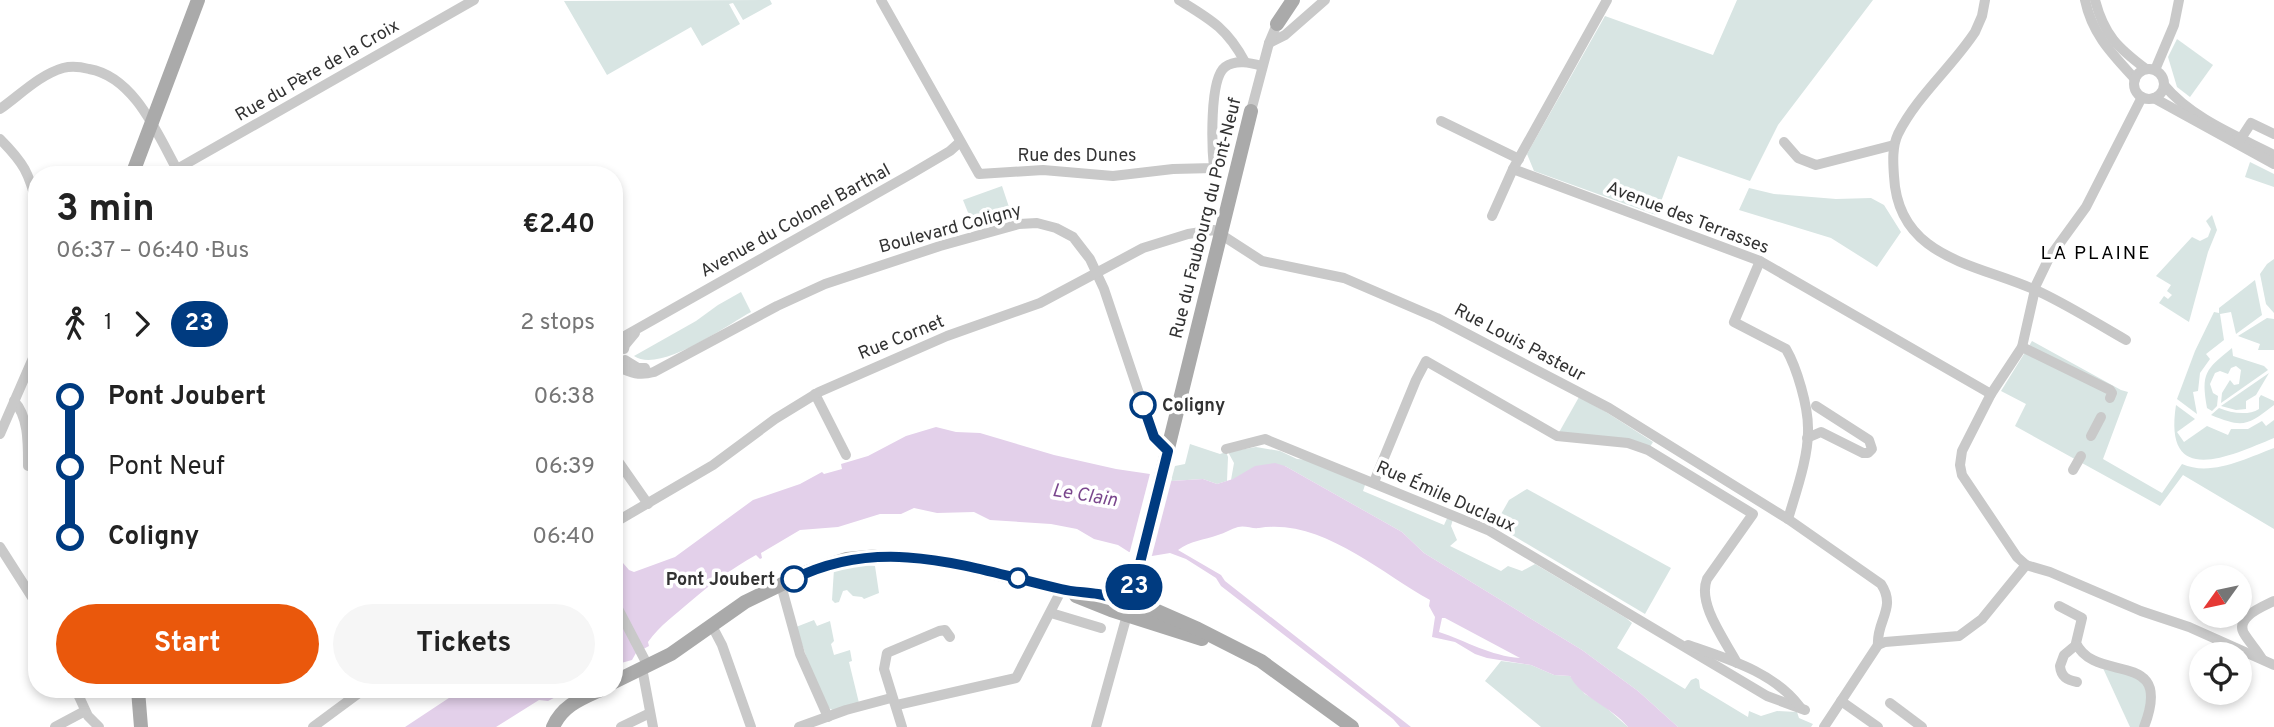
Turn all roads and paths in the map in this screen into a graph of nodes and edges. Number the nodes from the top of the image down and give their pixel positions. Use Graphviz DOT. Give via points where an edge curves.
graph roads {
  1 [pos="190,0"];
  2 [pos="198,0"];
  3 [pos="474,0"];
  4 [pos="881,0"];
  5 [pos="1179,0"];
  6 [pos="1293,0"];
  7 [pos="1325,0"];
  8 [pos="1608,0"];
  9 [pos="1985,0"];
  10 [pos="2085,0"];
  11 [pos="2095,0"];
  12 [pos="2179,0"];
  13 [pos="1277,24"];
  14 [pos="1269,43"];
  15 [pos="1245,62"];
  16 [pos="1262,66"];
  17 [pos="2150,70"];
  18 [pos="2135,79"];
  19 [pos="2164,85"];
  20 [pos="2148,97"];
  21 [pos="0,109"];
  22 [pos="1251,111"];
  23 [pos="1441,121"];
  24 [pos="2274,134"];
  25 [pos="0,139"];
  26 [pos="2239,141"];
  27 [pos="960,142"];
  28 [pos="1784,142"];
  29 [pos="1894,145"];
  30 [pos="2274,155"];
  31 [pos="1516,164"];
  32 [pos="2274,164"];
  33 [pos="127,166"];
  34 [pos="135,166"];
  35 [pos="176,166"];
  36 [pos="189,166"];
  37 [pos="28,173"];
  38 [pos="1492,216"];
  39 [pos="1221,234"];
  40 [pos="1760,261"];
  41 [pos="2035,290"];
  42 [pos="2126,340"];
  43 [pos="2022,347"];
  44 [pos="623,348"];
  45 [pos="623,359"];
  46 [pos="28,370"];
  47 [pos="815,394"];
  48 [pos="1991,394"];
  49 [pos="2110,397"];
  50 [pos="15,401"];
  51 [pos="1816,405"];
  52 [pos="1145,412"];
  53 [pos="2101,417"];
  54 [pos="1807,433"];
  55 [pos="0,434"];
  56 [pos="1171,434"];
  57 [pos="2091,436"];
  58 [pos="1226,449"];
  59 [pos="846,455"];
  60 [pos="2081,456"];
  61 [pos="1167,457"];
  62 [pos="28,466"];
  63 [pos="623,468"];
  64 [pos="2073,470"];
  65 [pos="1374,482"];
  66 [pos="648,504"];
  67 [pos="623,518"];
  68 [pos="1788,519"];
  69 [pos="0,547"];
  70 [pos="2026,565"];
  71 [pos="780,586"];
  72 [pos="1064,590"];
  73 [pos="28,591"];
  74 [pos="2274,601"];
  75 [pos="2059,606"];
  76 [pos="1128,609"];
  77 [pos="1051,613"];
  78 [pos="623,620"];
  79 [pos="711,624"];
  80 [pos="1101,628"];
  81 [pos="950,636"];
  82 [pos="1676,641"];
  83 [pos="1878,645"];
  84 [pos="2076,645"];
  85 [pos="2262,659"];
  86 [pos="643,662"];
  87 [pos="1737,663"];
  88 [pos="2274,665"];
  89 [pos="623,676"];
  90 [pos="2077,682"];
  91 [pos="79,698"];
  92 [pos="131,698"];
  93 [pos="139,698"];
  94 [pos="352,698"];
  95 [pos="583,698"];
  96 [pos="1841,701"];
  97 [pos="894,702"];
  98 [pos="1890,703"];
  99 [pos="85,711"];
  100 [pos="650,713"];
  101 [pos="828,717"];
  102 [pos="1343,724"];
  103 [pos="1828,726"];
  104 [pos="55,727"];
  105 [pos="99,727"];
  106 [pos="133,727"];
  107 [pos="141,727"];
  108 [pos="313,727"];
  109 [pos="553,727"];
  110 [pos="621,727"];
  111 [pos="653,727"];
  112 [pos="751,727"];
  113 [pos="799,727"];
  114 [pos="902,727"];
  115 [pos="1096,727"];
  116 [pos="1878,727"];
  117 [pos="1922,727"];
  118 [pos="2144,727"];
  1 -- 33 [label="main road"];
  2 -- 34 [label="main road"];
  3 -- 36 [label="street, Rue du Père de la Croix"];
  4 -- 27 [label="street"];
  5 -- 15 [label="street" via="1226,33"];
  6 -- 13 [label="main road, Rue du Faubourg du Pont-Neuf"];
  7 -- 14 [label="street"];
  8 -- 31 [label="street"];
  9 -- 29 [label="street" via="1975,32 1911,113"];
  10 -- 18 [label="street" via="2104,46"];
  11 -- 17 [label="street" via="2113,41"];
  12 -- 17 [label="street" via="2174,25"];
  13 -- 14 [label="street, Rue du Faubourg du Pont-Neuf"];
  14 -- 16 [label="street, Rue du Faubourg du Pont-Neuf"];
  15 -- 16 [label="street"];
  15 -- 27 [label="street, Rue des Dunes" via="1228,65 1221,72 1213,108 1214,168 1113,176 1043,170 980,174"];
  16 -- 22 [label="street, Rue du Faubourg du Pont-Neuf"];
  17 -- 18 [label="street" via="2139,72"];
  17 -- 19 [label="street" via="2162,76"];
  18 -- 20 [label="street" via="2135,90"];
  19 -- 20 [label="street" via="2161,92"];
  19 -- 26 [label="street"];
  20 -- 26 [label="street"];
  20 -- 41 [label="street" via="2090,200 2055,247"];
  21 -- 35 [label="street" via="47,74 65,67 106,74 130,92"];
  22 -- 39 [label="main road, Rue du Faubourg du Pont-Neuf"];
  23 -- 31 [label="street, Avenue des Terrasses"];
  24 -- 26 [label="street" via="2251,123"];
  25 -- 37 [label="street"];
  26 -- 30 [label="street"];
  26 -- 32 [label="street"];
  27 -- 44 [label="street, Avenue du Colonel Barthal" via="645,324"];
  28 -- 29 [label="street" via="1798,158 1816,165"];
  29 -- 41 [label="street" via="1898,200 1925,242 1948,258"];
  31 -- 38 [label="street"];
  31 -- 40 [label="street, Avenue des Terrasses"];
  39 -- 47 [label="street, Rue Cornet" via="1210,230 1143,248 1040,303 947,336"];
  39 -- 56 [label="main road, Rue du Faubourg du Pont-Neuf"];
  39 -- 68 [label="street, Rue Louis Pasteur" via="1262,261 1343,278 1437,318 1609,408"];
  40 -- 48 [label="street, Avenue des Terrasses"];
  40 -- 54 [label="street" via="1734,322 1786,349 1801,393"];
  41 -- 42 [label="street"];
  41 -- 43 [label="street"];
  43 -- 48 [label="street"];
  43 -- 49 [label="street" via="2110,390"];
  45 -- 52 [label="street, Boulevard Coligny" via="643,375 825,284 940,246 1037,223 1066,233 1084,249 1104,289"];
  46 -- 50 [label="street"];
  47 -- 59 [label="street"];
  47 -- 66 [label="street, Rue Cornet"];
  48 -- 70 [label="street" via="1962,450 1961,470"];
  50 -- 55 [label="street"];
  50 -- 62 [label="street" via="27,437"];
  51 -- 54 [label="street" via="1869,440 1872,449 1863,453 1821,432"];
  52 -- 56 [label="street" via="1157,429"];
  52 -- 61 [label="street, Boulevard Coligny"];
  53 -- 57 [label="street"];
  54 -- 68 [label="street"];
  56 -- 61 [label="main road, Rue du Faubourg du Pont-Neuf"];
  58 -- 65 [label="street, Rue Émile Duclaux" via="1265,439"];
  60 -- 64 [label="street"];
  61 -- 76 [label="main road, Rue du Faubourg du Pont-Neuf"];
  63 -- 66 [label="street"];
  65 -- 82 [label="street, Rue Émile Duclaux" via="1488,530"];
  65 -- 87 [label="street" via="1426,361 1557,436 1628,443 1648,450 1753,514 1704,587 1707,607"];
  66 -- 67 [label="street, Rue Cornet"];
  68 -- 83 [label="street, Rue Louis Pasteur" via="1881,584 1888,604"];
  69 -- 73 [label="street"];
  70 -- 83 [label="street" via="1982,619 1959,636"];
  70 -- 85 [label="street"];
  71 -- 72 [label="main road" via="831,563 878,556 957,564"];
  71 -- 79 [label="main road"];
  71 -- 101 [label="street" via="800,653"];
  72 -- 76 [label="main road" via="1087,602"];
  72 -- 77 [label="street"];
  74 -- 85 [label="street" via="2246,617 2242,626"];
  75 -- 84 [label="street" via="2087,621"];
  76 -- 102 [label="main road" via="1236,648 1276,670"];
  76 -- 115 [label="street"];
  77 -- 80 [label="street"];
  77 -- 97 [label="street" via="1016,678"];
  78 -- 86 [label="street"];
  79 -- 86 [label="main road" via="671,654"];
  79 -- 112 [label="street"];
  81 -- 97 [label="street" via="939,631 887,653 884,669"];
  82 -- 87 [label="street, Rue Émile Duclaux"];
  82 -- 87 [label="street, Rue Émile Duclaux" via="1767,696 1802,709 1790,694"];
  83 -- 96 [label="street"];
  84 -- 90 [label="street" via="2060,666 2063,676"];
  84 -- 118 [label="street" via="2086,655 2139,675 2148,683 2152,699"];
  85 -- 88 [label="street"];
  86 -- 89 [label="main road"];
  86 -- 100 [label="street"];
  91 -- 99 [label="street"];
  92 -- 106 [label="main road"];
  93 -- 107 [label="main road"];
  94 -- 108 [label="street"];
  95 -- 109 [label="main road" via="569,705"];
  96 -- 103 [label="street"];
  96 -- 116 [label="street"];
  97 -- 101 [label="street"];
  97 -- 114 [label="street"];
  98 -- 117 [label="street"];
  99 -- 104 [label="street"];
  99 -- 105 [label="street"];
  100 -- 110 [label="street"];
  100 -- 111 [label="street"];
  101 -- 113 [label="street"];
}
